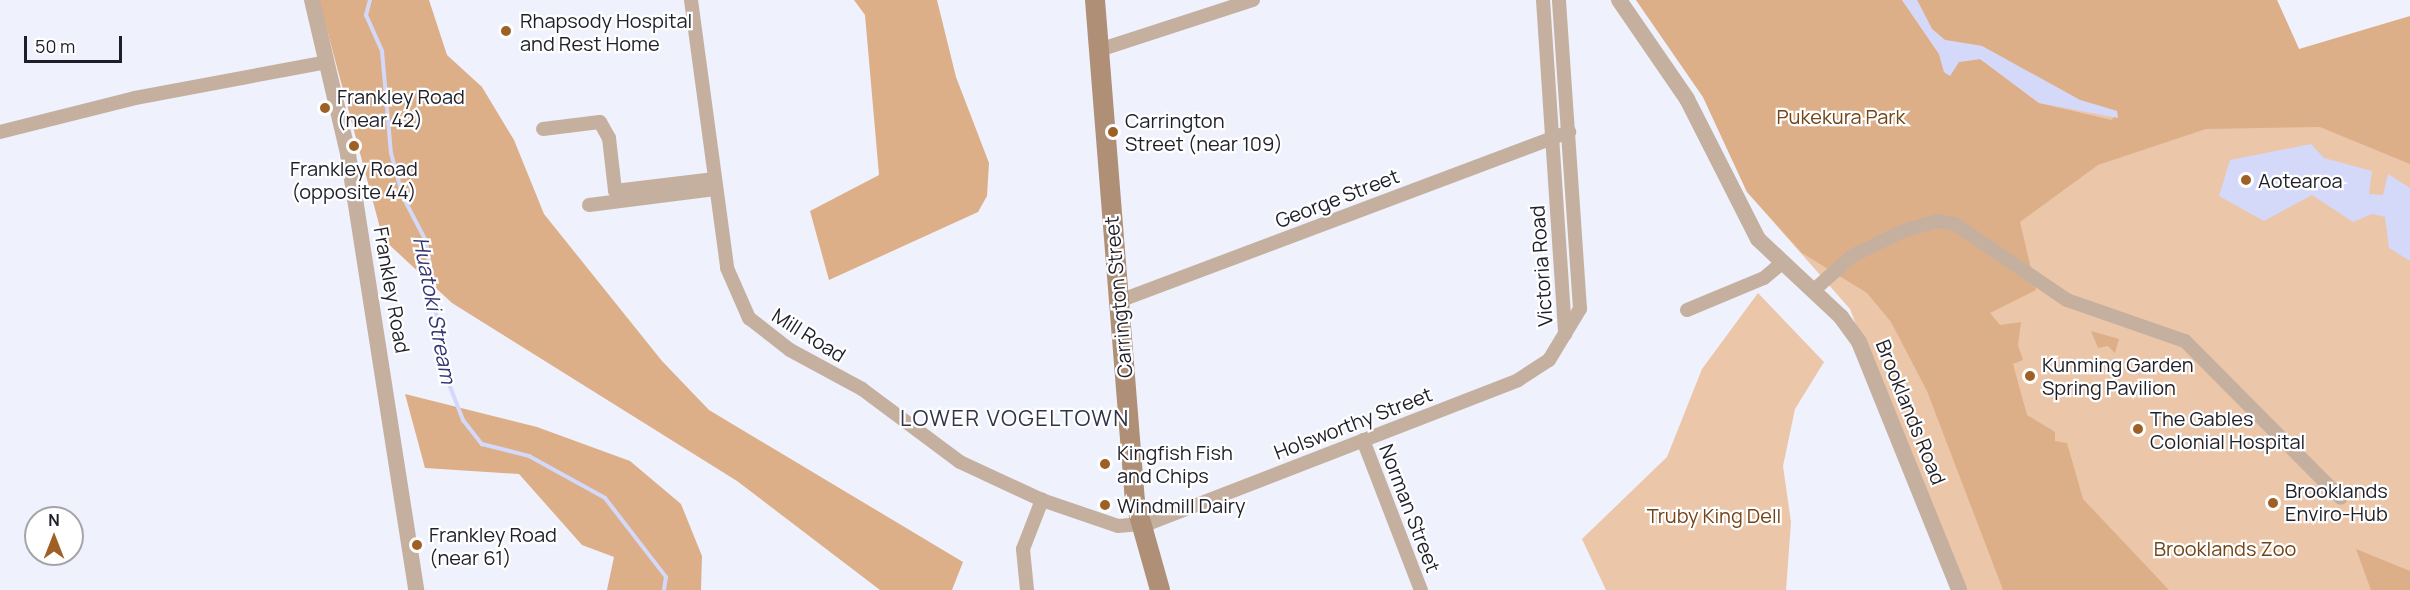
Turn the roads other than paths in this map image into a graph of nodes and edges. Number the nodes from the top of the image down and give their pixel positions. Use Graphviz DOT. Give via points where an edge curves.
graph roads {
  1 [pos="312,0"];
  2 [pos="691,0"];
  3 [pos="1095,0"];
  4 [pos="1253,0"];
  5 [pos="1544,0"];
  6 [pos="1559,0"];
  7 [pos="1619,0"];
  8 [pos="1099,50"];
  9 [pos="327,62"];
  10 [pos="543,129"];
  11 [pos="0,132"];
  12 [pos="1569,132"];
  13 [pos="1553,135"];
  14 [pos="714,184"];
  15 [pos="589,205"];
  16 [pos="1783,262"];
  17 [pos="1814,291"];
  18 [pos="1119,301"];
  19 [pos="1687,310"];
  20 [pos="1565,334"];
  21 [pos="1363,440"];
  22 [pos="2341,498"];
  23 [pos="1042,500"];
  24 [pos="1139,525"];
  25 [pos="416,590"];
  26 [pos="1027,590"];
  27 [pos="1160,590"];
  28 [pos="1421,590"];
  29 [pos="1959,590"];
  1 -- 9 [label="street, Frankley Road"];
  2 -- 14 [label="street, Mill Road"];
  3 -- 8 [label="main road, Carrington Street"];
  4 -- 8 [label="street"];
  5 -- 13 [label="street, Victoria Road"];
  6 -- 12 [label="street, Victoria Road"];
  7 -- 16 [label="street, Brooklands Road" via="1688,99 1742,214"];
  8 -- 18 [label="main road, Carrington Street"];
  9 -- 11 [label="street" via="135,98"];
  9 -- 25 [label="street, Frankley Road" via="378,328"];
  10 -- 14 [label="street" via="600,122 609,138 615,191"];
  12 -- 13 [label="street, George Street"];
  12 -- 20 [label="street, Victoria Road" via="1580,309"];
  13 -- 18 [label="street, George Street"];
  13 -- 20 [label="street, Victoria Road"];
  14 -- 15 [label="street"];
  14 -- 23 [label="street, Mill Road" via="727,268 738,301 762,332 862,389 960,462"];
  16 -- 17 [label="street, Brooklands Road"];
  16 -- 19 [label="street" via="1764,278"];
  17 -- 22 [label="street" via="1852,256 1938,221 1970,231 2067,300 2185,341"];
  17 -- 29 [label="street, Brooklands Road" via="1852,329 1869,361"];
  18 -- 24 [label="main road, Carrington Street"];
  20 -- 21 [label="street, Holsworthy Street" via="1535,371"];
  21 -- 24 [label="street, Holsworthy Street"];
  21 -- 28 [label="street, Norman Street"];
  23 -- 24 [label="street, Mill Road" via="1111,525"];
  23 -- 26 [label="street" via="1023,549"];
  24 -- 27 [label="main road, Carrington Street"];
}
